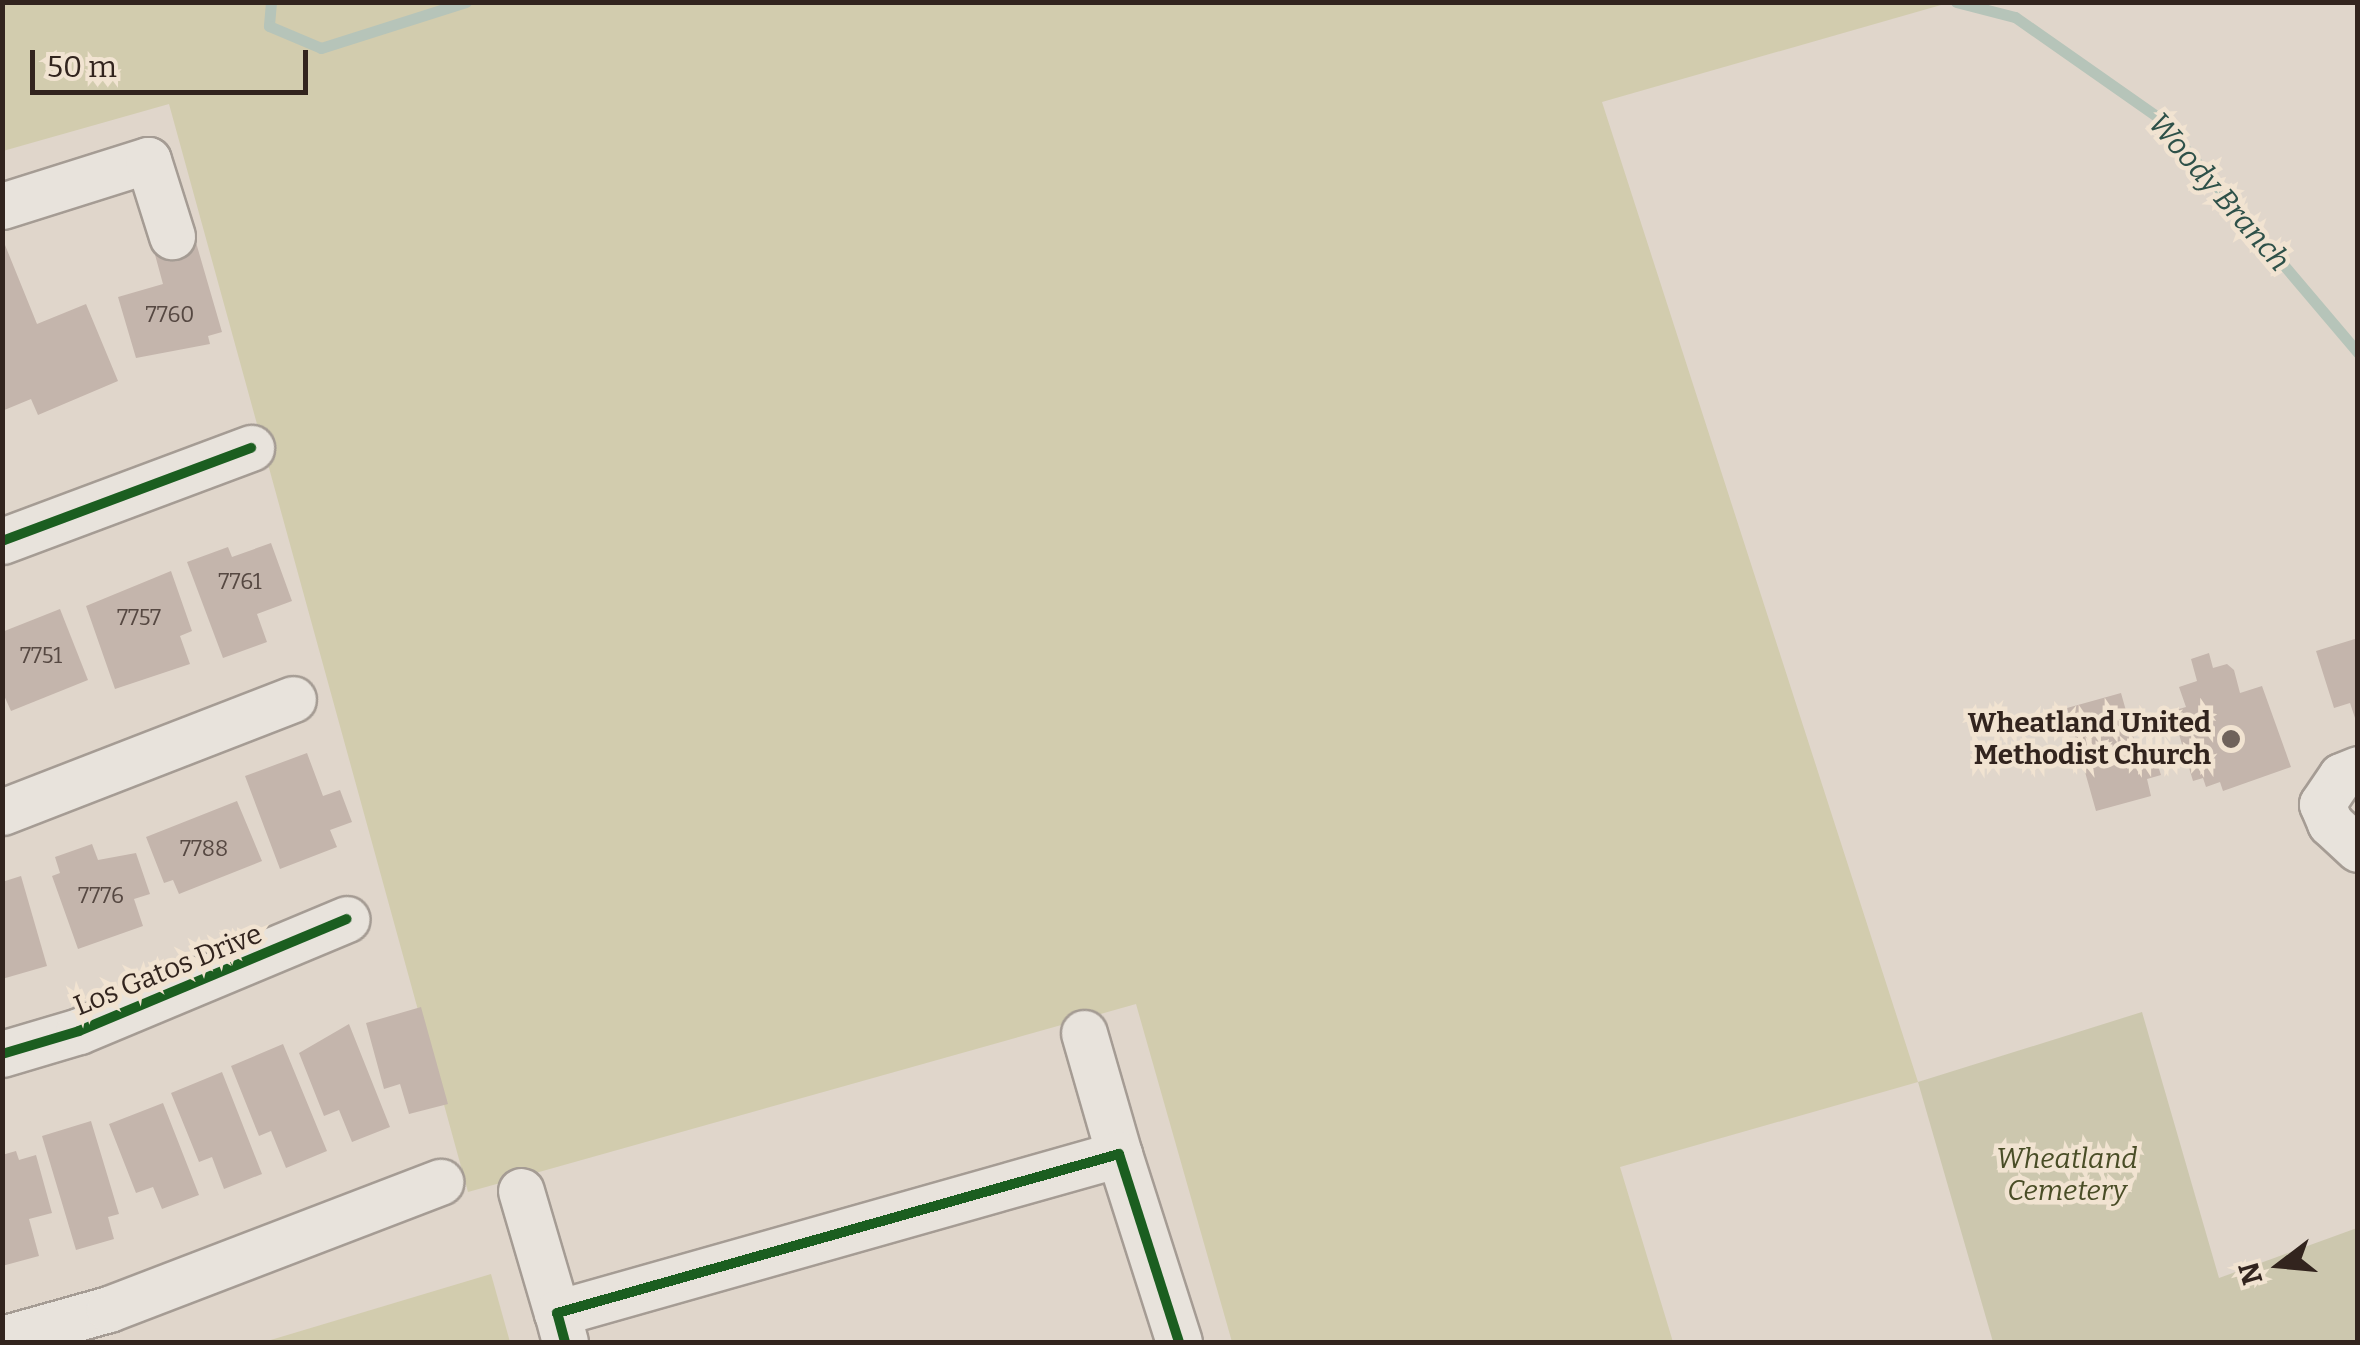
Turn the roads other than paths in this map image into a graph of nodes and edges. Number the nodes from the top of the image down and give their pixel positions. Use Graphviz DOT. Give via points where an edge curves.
graph roads {
  1 [pos="2,206"];
  2 [pos="172,236"];
  3 [pos="250,448"];
  4 [pos="2,541"];
  5 [pos="292,699"];
  6 [pos="2358,769"];
  7 [pos="2,812"];
  8 [pos="2358,849"];
  9 [pos="346,919"];
  10 [pos="1084,1033"];
  11 [pos="2,1054"];
  12 [pos="1119,1154"];
  13 [pos="440,1182"];
  14 [pos="521,1191"];
  15 [pos="561,1328"];
  16 [pos="2,1340"];
  17 [pos="1178,1342"];
  1 -- 2 [label="street" via="148,160"];
  3 -- 4 [label="street"];
  5 -- 7 [label="street"];
  6 -- 8 [label="street" via="2342,776 2322,804"];
  9 -- 11 [label="street, Los Gatos Drive" via="132,1010"];
  10 -- 12 [label="street"];
  12 -- 15 [label="street"];
  12 -- 17 [label="street"];
  13 -- 16 [label="street" via="109,1309"];
  14 -- 15 [label="street"];
}
